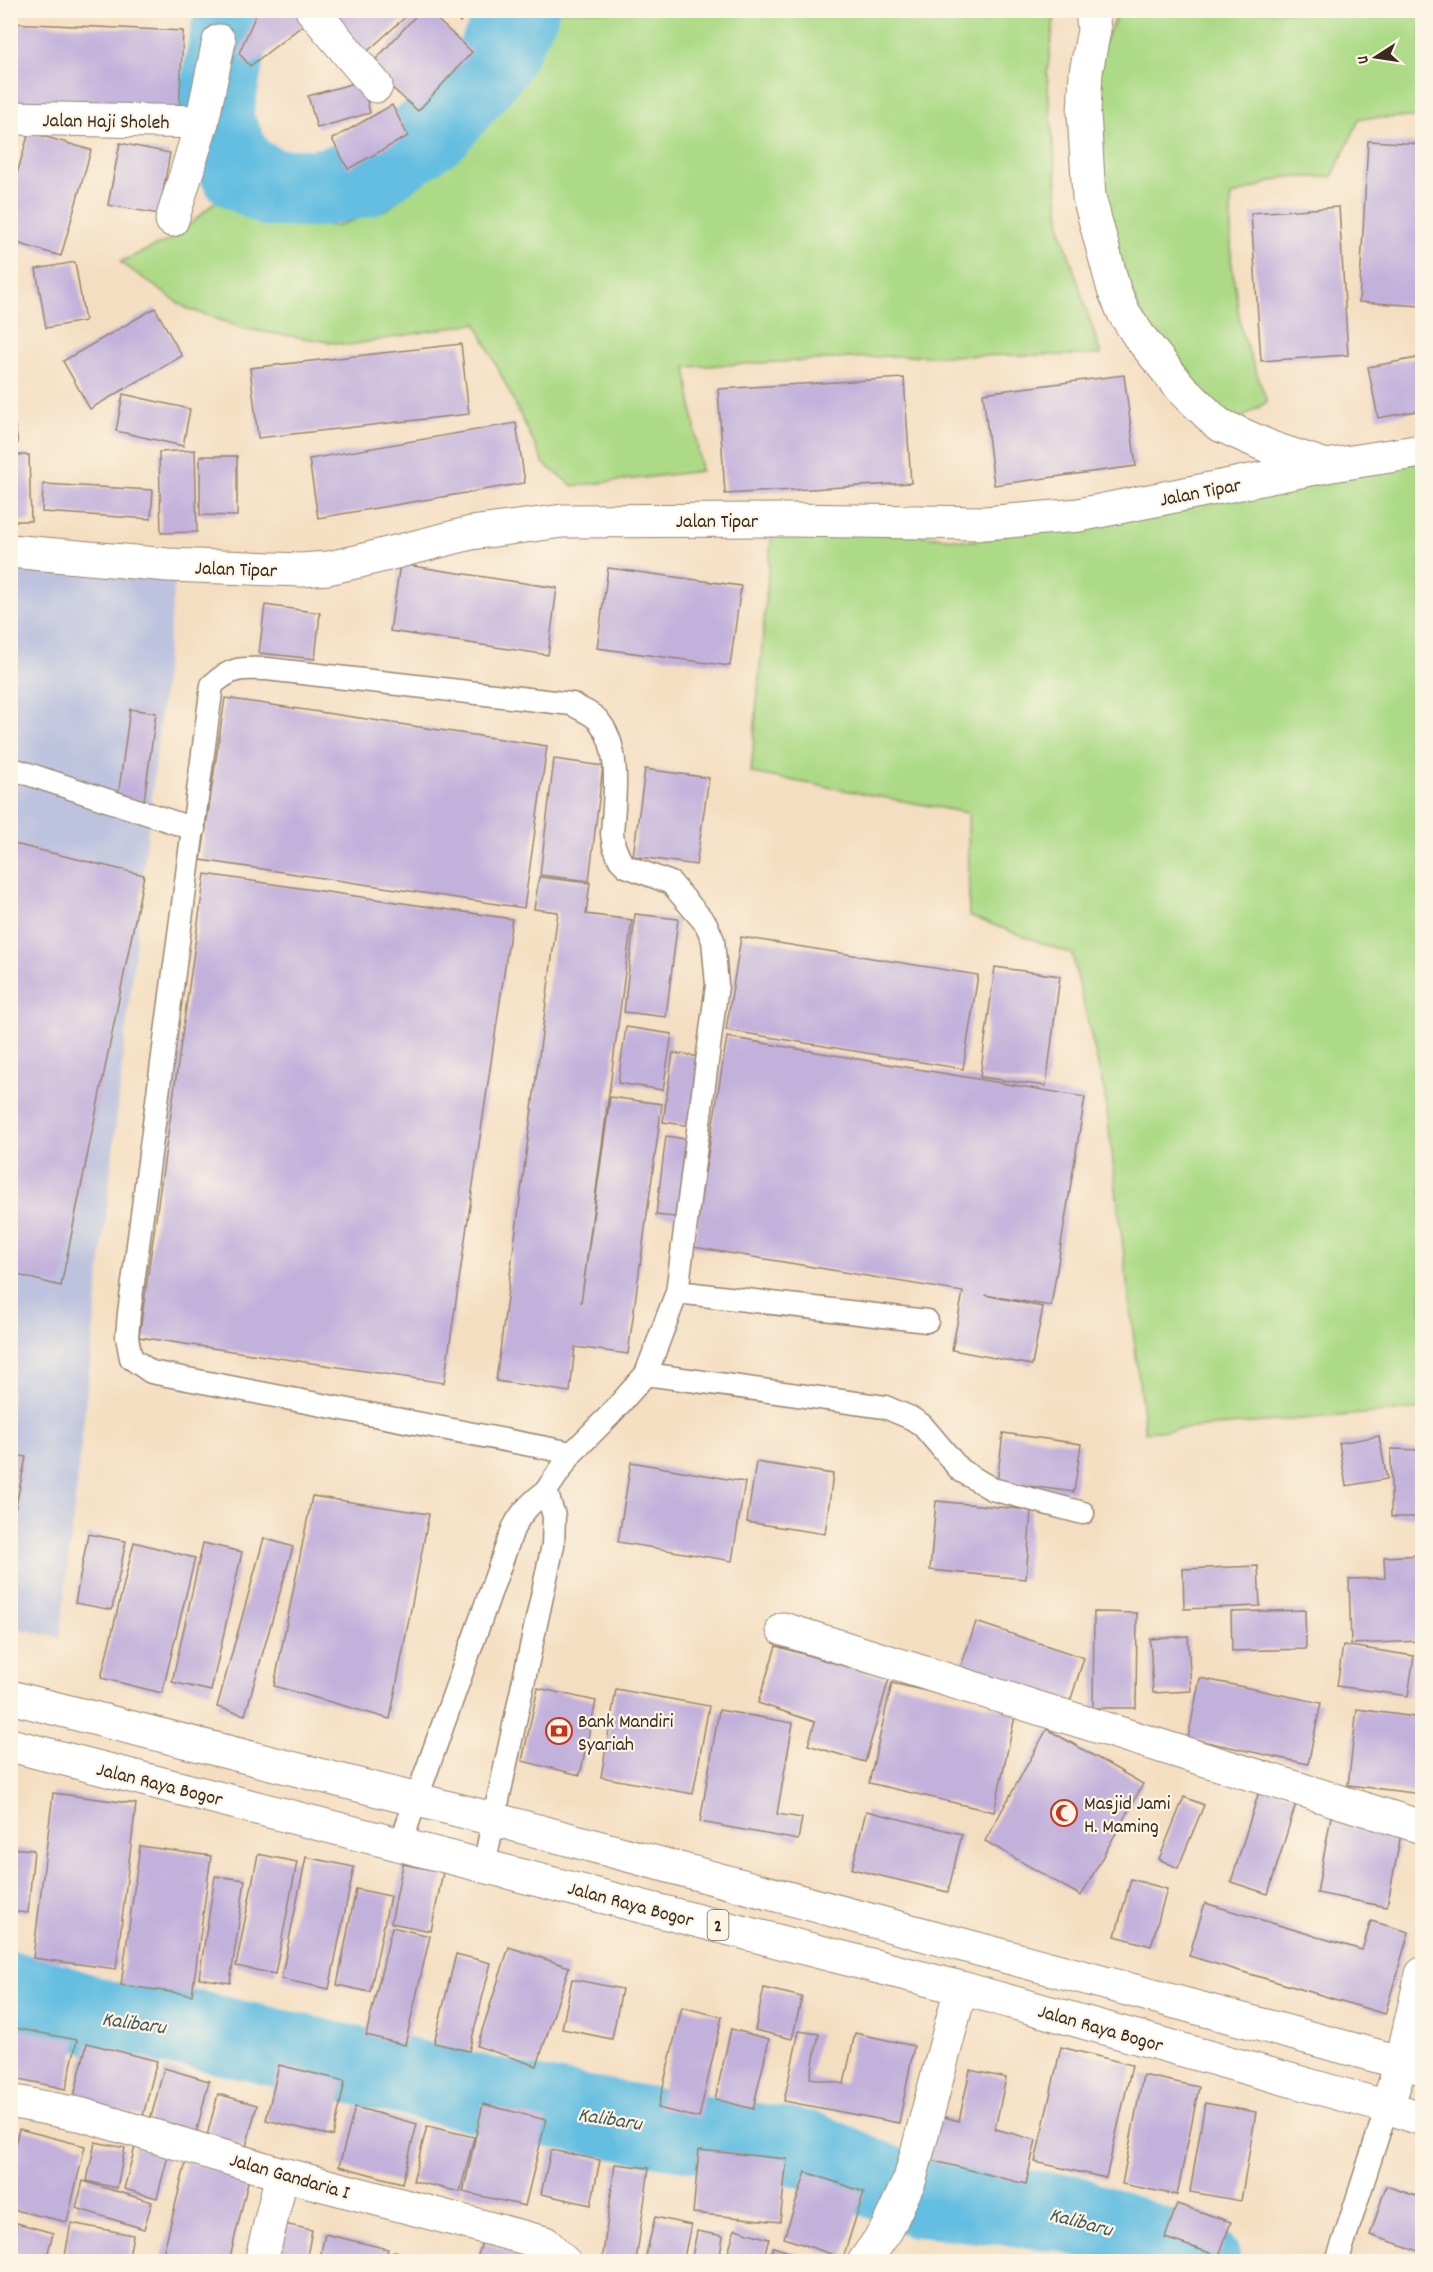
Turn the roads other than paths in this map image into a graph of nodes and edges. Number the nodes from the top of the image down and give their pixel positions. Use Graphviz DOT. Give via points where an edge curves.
graph roads {
  1 [pos="312,10"];
  2 [pos="1092,10"];
  3 [pos="219,41"];
  4 [pos="376,86"];
  5 [pos="10,118"];
  6 [pos="202,122"];
  7 [pos="171,220"];
  8 [pos="1422,451"];
  9 [pos="1326,466"];
  10 [pos="10,551"];
  11 [pos="10,768"];
  12 [pos="194,829"];
  13 [pos="677,1292"];
  14 [pos="927,1321"];
  15 [pos="646,1374"];
  16 [pos="572,1453"];
  17 [pos="546,1491"];
  18 [pos="1083,1513"];
  19 [pos="783,1629"];
  20 [pos="10,1697"];
  21 [pos="10,1745"];
  22 [pos="417,1800"];
  23 [pos="493,1819"];
  24 [pos="1422,1827"];
  25 [pos="400,1845"];
  26 [pos="484,1865"];
  27 [pos="1422,1974"];
  28 [pos="961,1988"];
  29 [pos="1412,2064"];
  30 [pos="10,2101"];
  31 [pos="1387,2107"];
  32 [pos="1422,2119"];
  33 [pos="282,2174"];
  34 [pos="261,2262"];
  35 [pos="564,2262"];
  36 [pos="864,2262"];
  37 [pos="1337,2262"];
  1 -- 4 [label="main road"];
  2 -- 9 [label="main road" via="1094,30 1084,112 1089,197 1124,313 1181,388 1218,424 1274,449"];
  3 -- 6 [label="main road"];
  5 -- 6 [label="main road, Jalan Haji Sholeh"];
  6 -- 7 [label="main road"];
  8 -- 9 [label="main road, Jalan Tipar"];
  9 -- 10 [label="main road, Jalan Tipar" via="1079,514 986,523 563,521 471,533 328,568 301,570 168,565"];
  11 -- 12 [label="lane"];
  12 -- 13 [label="lane" via="212,685 237,668 572,704 596,718 615,760 612,834 620,860 670,883 698,913 713,940 717,985"];
  12 -- 16 [label="lane" via="129,1313 127,1338 131,1358 151,1372"];
  13 -- 14 [label="lane"];
  13 -- 15 [label="lane"];
  15 -- 16 [label="lane"];
  15 -- 18 [label="lane" via="885,1407 922,1425 960,1470 992,1489"];
  16 -- 17 [label="lane"];
  17 -- 22 [label="lane" via="518,1517"];
  17 -- 23 [label="lane" via="554,1516 553,1545"];
  19 -- 24 [label="main road"];
  20 -- 22 [label="main road, 2"];
  21 -- 25 [label="main road, Jalan Raya Bogor / 2"];
  22 -- 23 [label="main road, 2"];
  22 -- 25 [label="lane"];
  23 -- 26 [label="lane"];
  23 -- 29 [label="main road, 2"];
  25 -- 26 [label="main road, Jalan Raya Bogor / 2"];
  26 -- 28 [label="main road, Jalan Raya Bogor / 2"];
  27 -- 29 [label="main road"];
  28 -- 31 [label="main road, Jalan Raya Bogor / 2"];
  28 -- 36 [label="main road" via="910,2179 887,2229"];
  29 -- 31 [label="main road"];
  30 -- 33 [label="main road, Jalan Gandaria I" via="83,2115"];
  31 -- 32 [label="main road, Jalan Raya Bogor / 2"];
  31 -- 37 [label="lane"];
  33 -- 34 [label="main road"];
  33 -- 35 [label="main road, Jalan Gandaria I" via="545,2243"];
}
